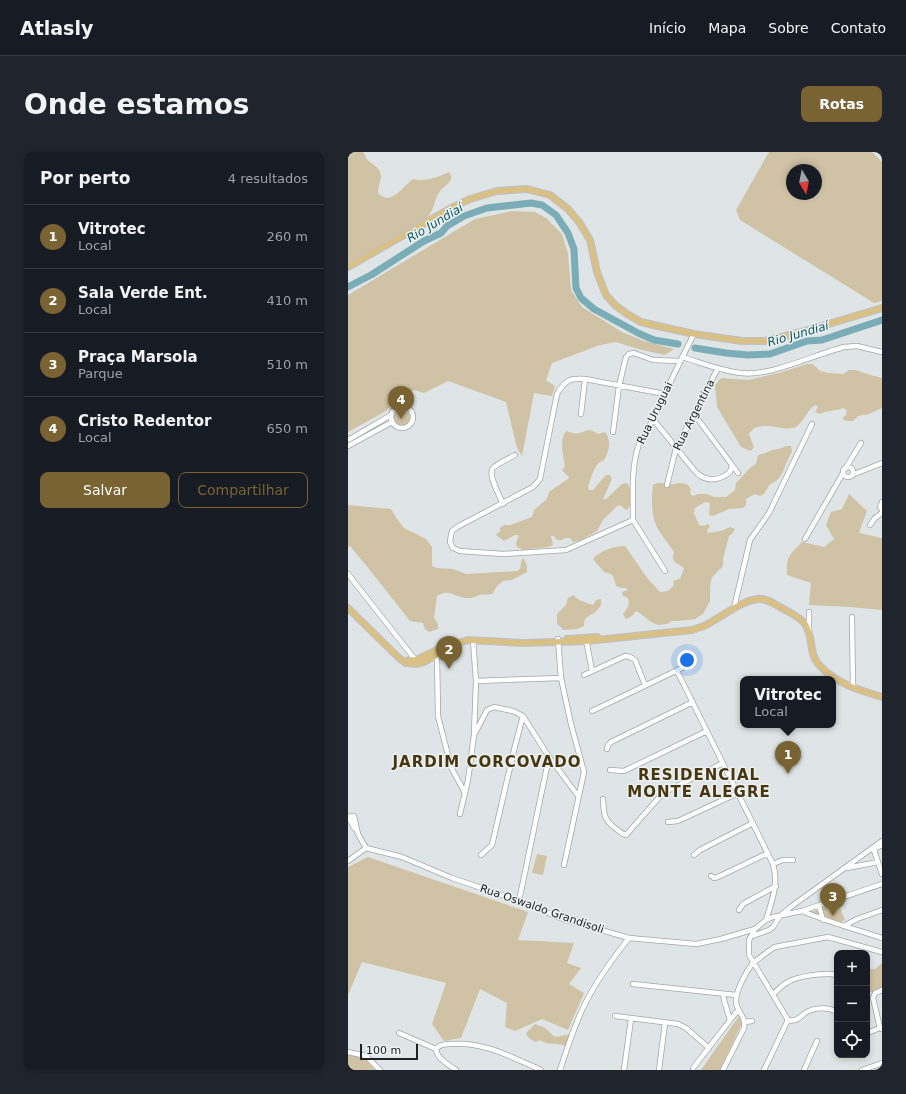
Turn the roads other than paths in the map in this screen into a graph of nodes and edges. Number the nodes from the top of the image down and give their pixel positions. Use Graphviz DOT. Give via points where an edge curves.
graph roads {
  1 [pos="348,267"];
  2 [pos="882,308"];
  3 [pos="694,334"];
  4 [pos="882,352"];
  5 [pos="682,356"];
  6 [pos="679,361"];
  7 [pos="718,368"];
  8 [pos="585,380"];
  9 [pos="619,386"];
  10 [pos="665,394"];
  11 [pos="581,414"];
  12 [pos="694,414"];
  13 [pos="391,415"];
  14 [pos="653,419"];
  15 [pos="392,422"];
  16 [pos="812,424"];
  17 [pos="613,432"];
  18 [pos="348,440"];
  19 [pos="861,443"];
  20 [pos="348,446"];
  21 [pos="676,448"];
  22 [pos="515,455"];
  23 [pos="850,460"];
  24 [pos="882,463"];
  25 [pos="732,466"];
  26 [pos="851,469"];
  27 [pos="862,470"];
  28 [pos="844,471"];
  29 [pos="738,473"];
  30 [pos="852,475"];
  31 [pos="666,485"];
  32 [pos="882,502"];
  33 [pos="503,504"];
  34 [pos="882,510"];
  35 [pos="882,513"];
  36 [pos="633,520"];
  37 [pos="870,524"];
  38 [pos="805,539"];
  39 [pos="664,571"];
  40 [pos="348,574"];
  41 [pos="348,608"];
  42 [pos="734,608"];
  43 [pos="809,612"];
  44 [pos="852,617"];
  45 [pos="808,633"];
  46 [pos="473,640"];
  47 [pos="586,640"];
  48 [pos="558,641"];
  49 [pos="436,655"];
  50 [pos="416,662"];
  51 [pos="684,667"];
  52 [pos="677,670"];
  53 [pos="592,671"];
  54 [pos="584,675"];
  55 [pos="832,676"];
  56 [pos="561,678"];
  57 [pos="836,679"];
  58 [pos="476,681"];
  59 [pos="645,685"];
  60 [pos="853,688"];
  61 [pos="882,697"];
  62 [pos="693,702"];
  63 [pos="592,711"];
  64 [pos="523,716"];
  65 [pos="707,731"];
  66 [pos="474,735"];
  67 [pos="607,749"];
  68 [pos="549,757"];
  69 [pos="723,763"];
  70 [pos="555,764"];
  71 [pos="547,770"];
  72 [pos="610,770"];
  73 [pos="465,793"];
  74 [pos="738,793"];
  75 [pos="579,797"];
  76 [pos="603,799"];
  77 [pos="460,814"];
  78 [pos="348,817"];
  79 [pos="668,822"];
  80 [pos="753,823"];
  81 [pos="358,834"];
  82 [pos="882,842"];
  83 [pos="366,848"];
  84 [pos="874,850"];
  85 [pos="768,853"];
  86 [pos="481,855"];
  87 [pos="694,855"];
  88 [pos="861,857"];
  89 [pos="793,860"];
  90 [pos="348,861"];
  91 [pos="878,862"];
  92 [pos="773,864"];
  93 [pos="564,865"];
  94 [pos="845,868"];
  95 [pos="882,874"];
  96 [pos="711,876"];
  97 [pos="882,884"];
  98 [pos="776,886"];
  99 [pos="519,901"];
  100 [pos="819,906"];
  101 [pos="739,910"];
  102 [pos="882,910"];
  103 [pos="802,911"];
  104 [pos="780,916"];
  105 [pos="857,919"];
  106 [pos="766,920"];
  107 [pos="823,920"];
  108 [pos="844,926"];
  109 [pos="755,929"];
  110 [pos="856,929"];
  111 [pos="752,936"];
  112 [pos="629,938"];
  113 [pos="882,938"];
  114 [pos="882,952"];
  115 [pos="753,963"];
  116 [pos="834,974"];
  117 [pos="633,984"];
  118 [pos="882,990"];
  119 [pos="724,994"];
  120 [pos="773,994"];
  121 [pos="736,995"];
  122 [pos="738,1010"];
  123 [pos="834,1011"];
  124 [pos="616,1016"];
  125 [pos="631,1019"];
  126 [pos="730,1020"];
  127 [pos="788,1020"];
  128 [pos="752,1021"];
  129 [pos="745,1022"];
  130 [pos="665,1023"];
  131 [pos="881,1028"];
  132 [pos="870,1032"];
  133 [pos="399,1033"];
  134 [pos="817,1041"];
  135 [pos="709,1048"];
  136 [pos="436,1049"];
  137 [pos="348,1052"];
  138 [pos="882,1063"];
  139 [pos="693,1068"];
  140 [pos="380,1070"];
  141 [pos="456,1070"];
  142 [pos="541,1070"];
  143 [pos="560,1070"];
  144 [pos="624,1070"];
  145 [pos="659,1070"];
  146 [pos="723,1070"];
  147 [pos="764,1070"];
  148 [pos="804,1070"];
  149 [pos="862,1070"];
  1 -- 3 [label="main road" via="470,199 497,191 532,189 550,195 568,209 579,222 592,244 597,272 606,295 615,305 641,322"];
  2 -- 3 [label="main road" via="765,341 742,341"];
  3 -- 5 [label="street, Rua Uruguai"];
  4 -- 7 [label="street" via="857,346 844,346 772,370 742,374"];
  5 -- 6 [label="street, Rua Uruguai"];
  5 -- 7 [label="street"];
  6 -- 9 [label="street" via="653,360 634,353 629,354"];
  6 -- 10 [label="street, Rua Uruguai"];
  7 -- 12 [label="street, Rua Argentina"];
  8 -- 9 [label="street"];
  8 -- 11 [label="street"];
  8 -- 33 [label="street" via="566,381 557,394 540,479 533,487"];
  9 -- 10 [label="street"];
  9 -- 17 [label="street"];
  10 -- 14 [label="street, Rua Uruguai"];
  12 -- 21 [label="street, Rua Argentina"];
  12 -- 25 [label="street"];
  13 -- 15 [label="street"];
  13 -- 15 [label="street" via="394,409 400,406 410,409 413,415 412,422 404,428 397,427"];
  13 -- 18 [label="street"];
  14 -- 21 [label="street"];
  14 -- 36 [label="street, Rua Uruguai" via="638,447 633,486"];
  15 -- 20 [label="street"];
  16 -- 42 [label="street" via="769,513 750,540"];
  19 -- 23 [label="street"];
  21 -- 25 [label="street" via="697,474 710,479 719,479 728,474"];
  21 -- 31 [label="street, Rua Argentina"];
  22 -- 33 [label="street" via="491,470"];
  23 -- 26 [label="street"];
  23 -- 28 [label="street"];
  24 -- 27 [label="street"];
  25 -- 29 [label="street"];
  26 -- 27 [label="street"];
  26 -- 28 [label="street" via="848,467"];
  26 -- 30 [label="street"];
  27 -- 30 [label="street"];
  28 -- 30 [label="street" via="847,477"];
  28 -- 38 [label="street"];
  32 -- 34 [label="street"];
  33 -- 36 [label="street" via="452,531 450,542 453,548 460,551 503,554 566,550"];
  35 -- 37 [label="street"];
  36 -- 39 [label="street"];
  40 -- 50 [label="street"];
  41 -- 50 [label="main road" via="399,658 406,663"];
  42 -- 45 [label="main road" via="765,599 800,619"];
  42 -- 47 [label="main road" via="705,626 692,630"];
  43 -- 45 [label="street"];
  44 -- 60 [label="street"];
  45 -- 55 [label="main road" via="813,654 820,666"];
  46 -- 48 [label="main road" via="522,643"];
  46 -- 49 [label="main road" via="461,641"];
  46 -- 58 [label="street"];
  47 -- 48 [label="main road"];
  47 -- 53 [label="street"];
  48 -- 50 [label="main road" via="462,638"];
  48 -- 56 [label="street"];
  49 -- 50 [label="main road" via="424,662"];
  49 -- 73 [label="street" via="438,716 451,767"];
  51 -- 52 [label="street"];
  52 -- 59 [label="street"];
  52 -- 62 [label="street"];
  53 -- 54 [label="street"];
  53 -- 59 [label="street" via="625,656 630,657 634,660"];
  56 -- 58 [label="street"];
  56 -- 75 [label="street" via="584,772"];
  57 -- 60 [label="main road"];
  58 -- 66 [label="street"];
  59 -- 63 [label="street"];
  60 -- 61 [label="main road"];
  62 -- 65 [label="street"];
  62 -- 67 [label="street" via="611,742"];
  64 -- 66 [label="street" via="513,711 490,708"];
  64 -- 68 [label="street"];
  64 -- 86 [label="street" via="492,845"];
  65 -- 69 [label="street"];
  65 -- 72 [label="street" via="624,771"];
  66 -- 73 [label="street"];
  68 -- 70 [label="street"];
  68 -- 71 [label="street"];
  69 -- 74 [label="street"];
  69 -- 76 [label="street" via="663,793 626,835 608,823"];
  70 -- 71 [label="street"];
  70 -- 75 [label="street"];
  71 -- 99 [label="street"];
  73 -- 77 [label="street"];
  74 -- 79 [label="street" via="678,821"];
  74 -- 80 [label="street"];
  75 -- 93 [label="street"];
  78 -- 81 [label="street"];
  78 -- 81 [label="street" via="354,816"];
  80 -- 85 [label="street"];
  80 -- 87 [label="street"];
  81 -- 83 [label="street"];
  82 -- 84 [label="street"];
  82 -- 88 [label="street"];
  83 -- 90 [label="street"];
  83 -- 99 [label="street, Rua Oswaldo Grandisoli" via="402,857 452,878"];
  84 -- 88 [label="street"];
  84 -- 91 [label="street"];
  85 -- 92 [label="street"];
  85 -- 96 [label="street" via="718,877"];
  88 -- 94 [label="street"];
  89 -- 92 [label="street"];
  91 -- 94 [label="street"];
  91 -- 95 [label="street"];
  92 -- 98 [label="street"];
  94 -- 104 [label="street"];
  97 -- 100 [label="street"];
  98 -- 101 [label="street" via="743,904"];
  98 -- 106 [label="street"];
  99 -- 112 [label="street, Rua Oswaldo Grandisoli" via="563,919"];
  100 -- 103 [label="street"];
  100 -- 107 [label="street"];
  102 -- 105 [label="street"];
  103 -- 104 [label="street"];
  103 -- 107 [label="street"];
  104 -- 106 [label="street"];
  104 -- 111 [label="street" via="769,930"];
  105 -- 108 [label="street"];
  105 -- 110 [label="street"];
  106 -- 109 [label="street"];
  107 -- 108 [label="street"];
  108 -- 110 [label="street"];
  109 -- 111 [label="street"];
  109 -- 112 [label="street, Rua Oswaldo Grandisoli" via="696,944"];
  110 -- 113 [label="street"];
  111 -- 115 [label="street" via="749,940 749,949"];
  112 -- 143 [label="street" via="589,995"];
  114 -- 115 [label="street" via="828,937 775,947"];
  115 -- 120 [label="street"];
  115 -- 121 [label="street"];
  116 -- 120 [label="street" via="823,973 790,981"];
  117 -- 119 [label="street"];
  118 -- 131 [label="street" via="873,995"];
  119 -- 121 [label="street"];
  119 -- 126 [label="street"];
  120 -- 127 [label="street"];
  121 -- 122 [label="street"];
  122 -- 126 [label="street"];
  122 -- 129 [label="street" via="744,1016"];
  123 -- 127 [label="street" via="820,1008 807,1012 795,1020"];
  124 -- 125 [label="street"];
  125 -- 130 [label="street"];
  125 -- 144 [label="street"];
  126 -- 135 [label="street"];
  127 -- 147 [label="street"];
  128 -- 129 [label="street"];
  129 -- 146 [label="street"];
  130 -- 135 [label="street" via="678,1024 686,1028"];
  130 -- 145 [label="street"];
  131 -- 132 [label="street"];
  133 -- 136 [label="street"];
  134 -- 148 [label="street"];
  135 -- 139 [label="street"];
  136 -- 141 [label="street" via="437,1055"];
  136 -- 142 [label="street" via="445,1044 475,1044"];
  137 -- 140 [label="street" via="366,1056"];
  138 -- 149 [label="street"];
}
